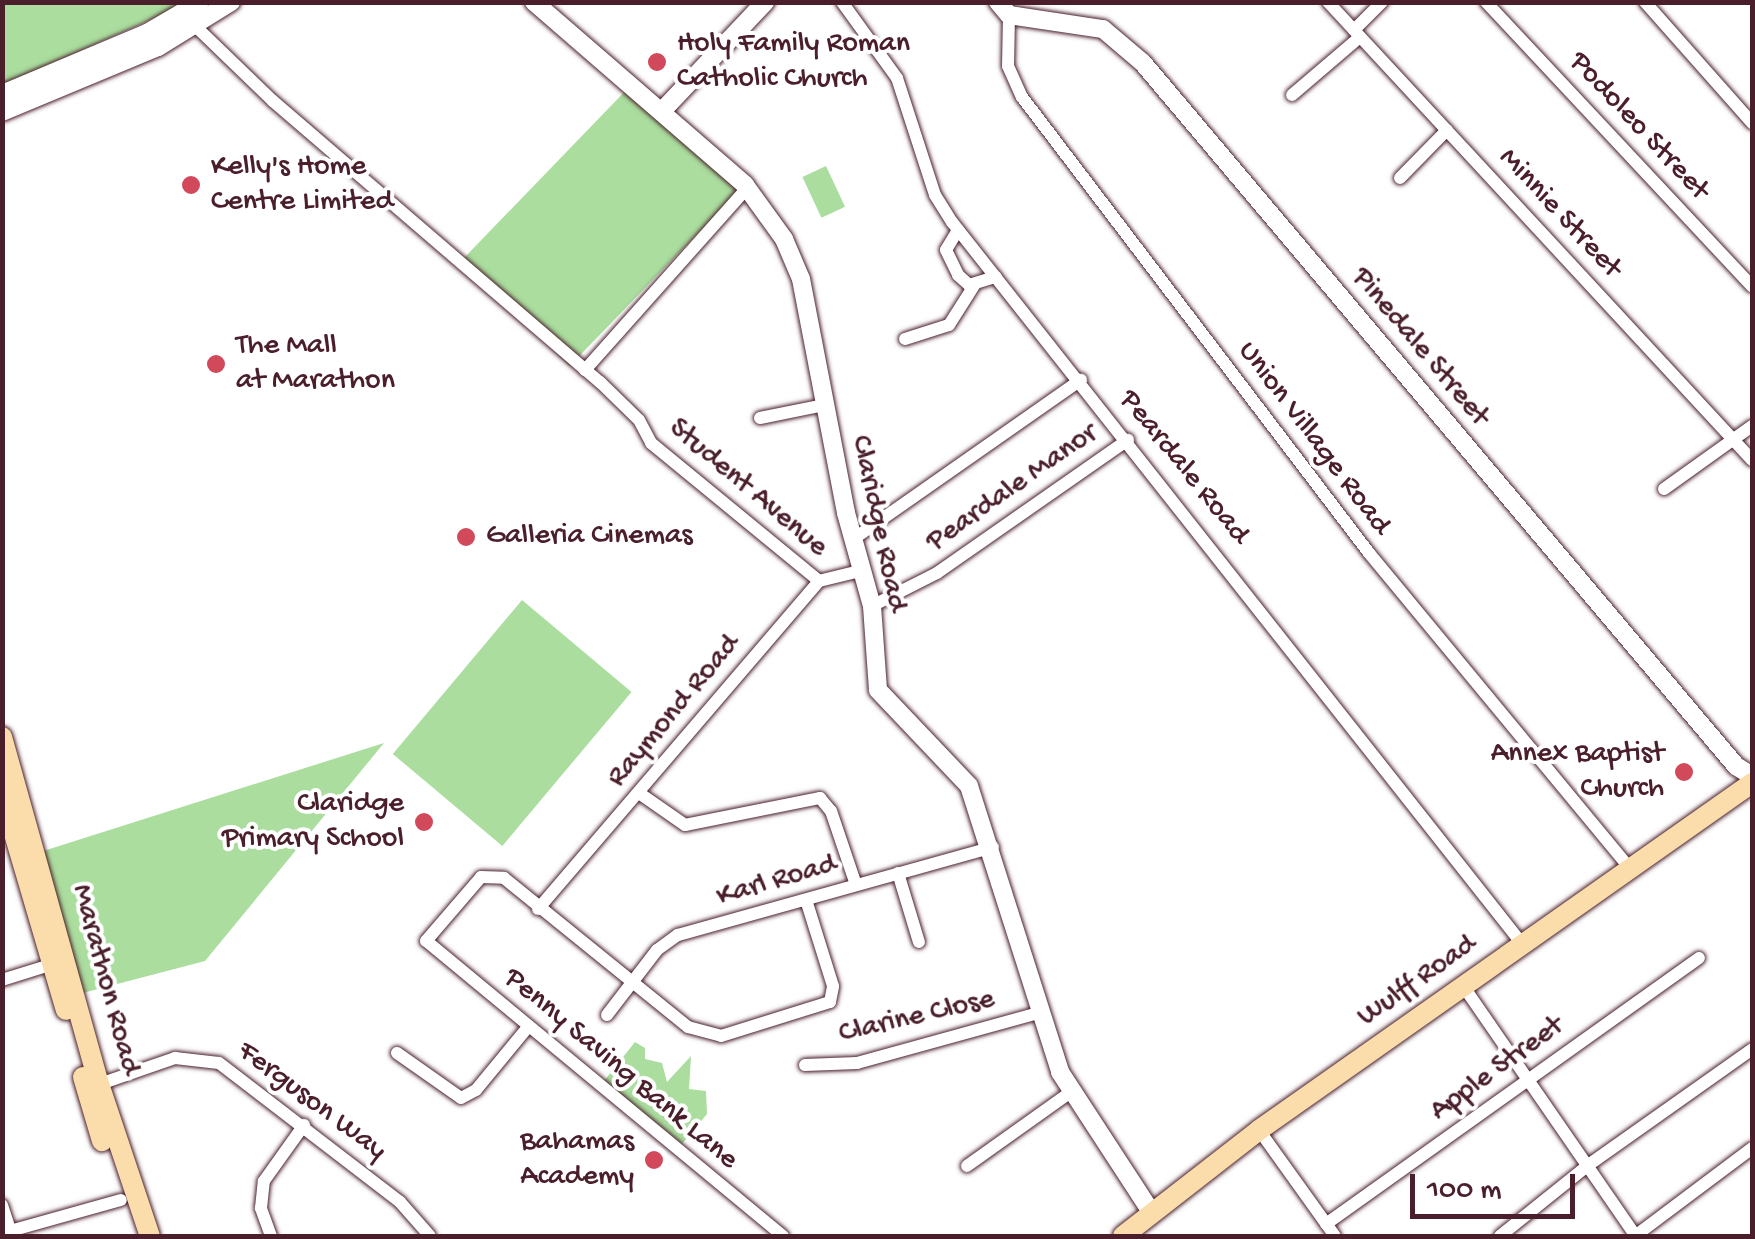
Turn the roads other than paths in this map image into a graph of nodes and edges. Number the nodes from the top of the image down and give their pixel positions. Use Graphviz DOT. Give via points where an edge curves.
graph roads {
  1 [pos="231,2"];
  2 [pos="534,2"];
  3 [pos="766,2"];
  4 [pos="842,2"];
  5 [pos="1328,2"];
  6 [pos="1382,2"];
  7 [pos="1486,2"];
  8 [pos="1644,2"];
  9 [pos="1004,8"];
  10 [pos="192,14"];
  11 [pos="1357,34"];
  12 [pos="2,94"];
  13 [pos="1292,95"];
  14 [pos="664,110"];
  15 [pos="2,112"];
  16 [pos="1752,123"];
  17 [pos="1447,130"];
  18 [pos="1400,178"];
  19 [pos="747,188"];
  20 [pos="958,230"];
  21 [pos="996,277"];
  22 [pos="975,284"];
  23 [pos="1752,286"];
  24 [pos="905,340"];
  25 [pos="607,352"];
  26 [pos="585,370"];
  27 [pos="1080,380"];
  28 [pos="600,382"];
  29 [pos="824,405"];
  30 [pos="760,418"];
  31 [pos="1752,426"];
  32 [pos="1128,440"];
  33 [pos="1734,440"];
  34 [pos="1752,460"];
  35 [pos="1664,489"];
  36 [pos="855,538"];
  37 [pos="864,570"];
  38 [pos="819,581"];
  39 [pos="872,606"];
  40 [pos="2,737"];
  41 [pos="1752,780"];
  42 [pos="2,793"];
  43 [pos="639,793"];
  44 [pos="993,847"];
  45 [pos="1630,868"];
  46 [pos="898,873"];
  47 [pos="856,885"];
  48 [pos="806,900"];
  49 [pos="538,909"];
  50 [pos="919,942"];
  51 [pos="1523,945"];
  52 [pos="1699,958"];
  53 [pos="54,964"];
  54 [pos="2,980"];
  55 [pos="631,984"];
  56 [pos="1464,987"];
  57 [pos="1039,1014"];
  58 [pos="607,1015"];
  59 [pos="528,1027"];
  60 [pos="1752,1049"];
  61 [pos="397,1053"];
  62 [pos="805,1065"];
  63 [pos="1527,1079"];
  64 [pos="92,1086"];
  65 [pos="1072,1090"];
  66 [pos="304,1124"];
  67 [pos="1259,1130"];
  68 [pos="1752,1148"];
  69 [pos="967,1166"];
  70 [pos="1587,1166"];
  71 [pos="122,1200"];
  72 [pos="2,1205"];
  73 [pos="1152,1213"];
  74 [pos="1326,1224"];
  75 [pos="11,1234"];
  76 [pos="136,1236"];
  77 [pos="150,1236"];
  78 [pos="271,1236"];
  79 [pos="430,1236"];
  80 [pos="784,1236"];
  81 [pos="1123,1236"];
  82 [pos="1335,1236"];
  83 [pos="1500,1236"];
  84 [pos="1635,1236"];
  1 -- 10 [label="street"];
  2 -- 14 [label="street, Claridge Road"];
  3 -- 14 [label="street"];
  4 -- 20 [label="street, Peardale Road" via="897,78 934,196"];
  5 -- 11 [label="street, Minnie Street"];
  6 -- 11 [label="street"];
  7 -- 23 [label="street, Podoleo Street"];
  8 -- 16 [label="street"];
  9 -- 41 [label="street, Pinedale Street" via="1104,29 1143,63"];
  9 -- 45 [label="street, Union Village Road" via="1008,66 1022,98 1392,582"];
  10 -- 12 [label="street"];
  10 -- 15 [label="street"];
  10 -- 26 [label="street, Student Avenue"];
  11 -- 13 [label="street"];
  11 -- 17 [label="street, Minnie Street"];
  14 -- 19 [label="street, Claridge Road"];
  17 -- 18 [label="street"];
  17 -- 33 [label="street, Minnie Street"];
  19 -- 25 [label="street"];
  19 -- 29 [label="street, Claridge Road" via="775,223 801,279"];
  20 -- 21 [label="street, Peardale Road"];
  20 -- 22 [label="street" via="946,256 965,283"];
  21 -- 22 [label="street"];
  21 -- 27 [label="street, Peardale Road"];
  22 -- 24 [label="street" via="967,306 949,325"];
  25 -- 26 [label="street"];
  25 -- 28 [label="street"];
  26 -- 28 [label="street, Student Avenue"];
  27 -- 32 [label="street, Peardale Road"];
  27 -- 36 [label="street"];
  28 -- 38 [label="street, Student Avenue" via="639,420 644,434"];
  29 -- 30 [label="street"];
  29 -- 36 [label="street, Claridge Road"];
  31 -- 33 [label="street"];
  32 -- 39 [label="street, Peardale Manor" via="938,573"];
  32 -- 51 [label="street, Peardale Road"];
  33 -- 34 [label="street, Minnie Street"];
  33 -- 35 [label="street"];
  36 -- 37 [label="street, Claridge Road"];
  37 -- 38 [label="street"];
  37 -- 39 [label="street, Claridge Road"];
  38 -- 43 [label="street, Raymond Road"];
  39 -- 44 [label="street, Claridge Road" via="878,690 969,786"];
  40 -- 64 [label="main road, Marathon Road"];
  41 -- 45 [label="main road, Wulff Road"];
  42 -- 53 [label="main road, Marathon Road"];
  43 -- 47 [label="street" via="676,823 694,826 820,798 832,811"];
  43 -- 49 [label="street, Raymond Road"];
  44 -- 46 [label="street, Karl Road"];
  44 -- 57 [label="street, Claridge Road"];
  45 -- 51 [label="main road, Wulff Road"];
  46 -- 47 [label="street, Karl Road"];
  46 -- 50 [label="street"];
  47 -- 48 [label="street, Karl Road"];
  48 -- 55 [label="street, Karl Road" via="678,935"];
  48 -- 55 [label="street" via="833,986 825,1006 705,1036"];
  49 -- 55 [label="street"];
  49 -- 59 [label="street, Penny Saving Bank Lane" via="504,878 481,877 426,941"];
  51 -- 56 [label="main road, Wulff Road"];
  52 -- 63 [label="street, Apple Street"];
  53 -- 54 [label="street"];
  53 -- 64 [label="main road, Marathon Road"];
  55 -- 58 [label="street, Karl Road"];
  56 -- 63 [label="street"];
  56 -- 67 [label="main road, Wulff Road"];
  57 -- 62 [label="street, Clarine Close" via="857,1063"];
  57 -- 65 [label="street, Claridge Road"];
  59 -- 61 [label="street" via="476,1090 461,1098"];
  59 -- 80 [label="street, Penny Saving Bank Lane"];
  60 -- 70 [label="street"];
  63 -- 70 [label="street"];
  63 -- 74 [label="street, Apple Street"];
  64 -- 66 [label="street, Ferguson Way" via="175,1058 209,1058"];
  64 -- 71 [label="main road, Marathon Road"];
  64 -- 77 [label="main road, Marathon Road"];
  65 -- 69 [label="street"];
  65 -- 73 [label="street, Claridge Road"];
  66 -- 78 [label="street" via="261,1194"];
  66 -- 79 [label="street, Ferguson Way" via="400,1202"];
  67 -- 73 [label="main road, Wulff Road"];
  67 -- 74 [label="street"];
  68 -- 84 [label="street"];
  70 -- 83 [label="street"];
  70 -- 84 [label="street"];
  71 -- 75 [label="street"];
  71 -- 76 [label="main road, Marathon Road"];
  72 -- 75 [label="street"];
  73 -- 81 [label="main road, Wulff Road"];
  74 -- 82 [label="street"];
}
